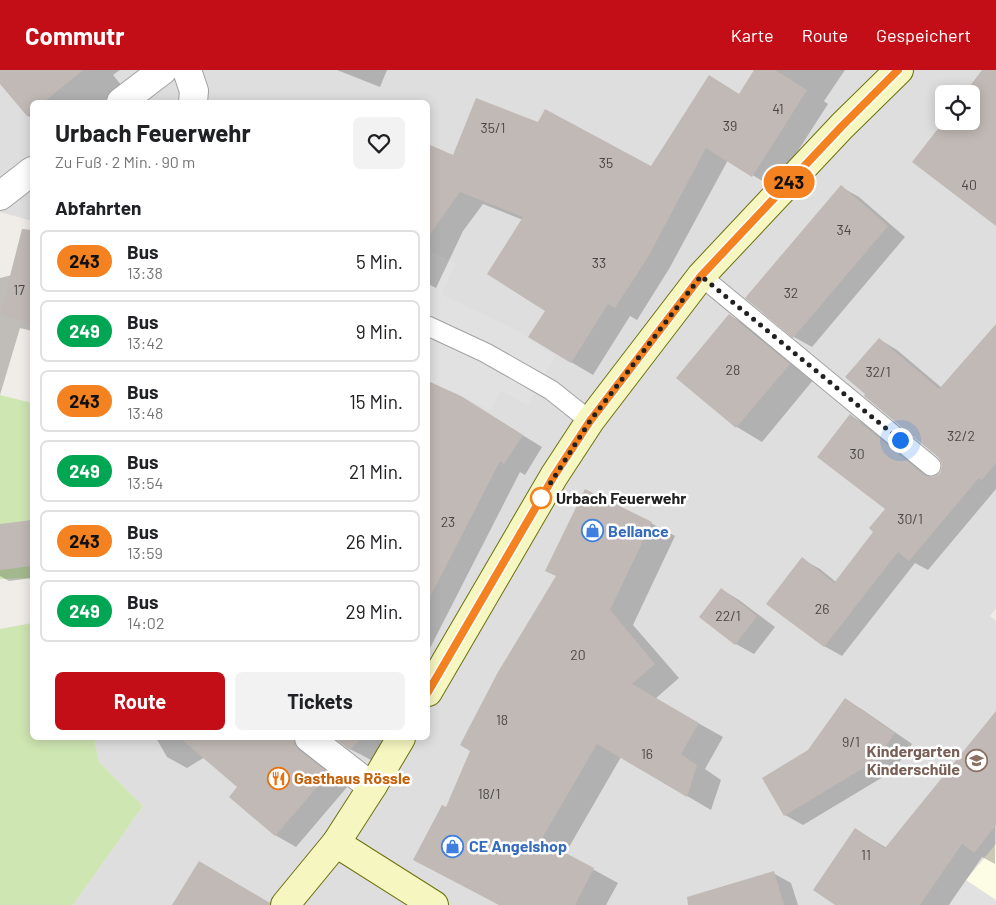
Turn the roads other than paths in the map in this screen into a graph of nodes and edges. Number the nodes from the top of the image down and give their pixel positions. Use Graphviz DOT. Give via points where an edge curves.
graph roads {
  1 [pos="164,70"];
  2 [pos="187,70"];
  3 [pos="898,70"];
  4 [pos="124,100"];
  5 [pos="193,100"];
  6 [pos="30,173"];
  7 [pos="0,196"];
  8 [pos="701,276"];
  9 [pos="430,327"];
  10 [pos="590,421"];
  11 [pos="931,466"];
  12 [pos="430,689"];
  13 [pos="311,740"];
  14 [pos="400,740"];
  15 [pos="372,787"];
  16 [pos="336,843"];
  17 [pos="286,905"];
  18 [pos="434,905"];
  1 -- 4 [label="street"];
  2 -- 5 [label="street" via="194,91"];
  3 -- 8 [label="street"];
  6 -- 7 [label="street"];
  8 -- 10 [label="street"];
  8 -- 11 [label="lane"];
  9 -- 10 [label="lane" via="486,353 551,390"];
  10 -- 12 [label="street" via="554,476"];
  13 -- 15 [label="street"];
  14 -- 15 [label="street"];
  15 -- 16 [label="street"];
  16 -- 17 [label="street"];
  16 -- 18 [label="street"];
}
